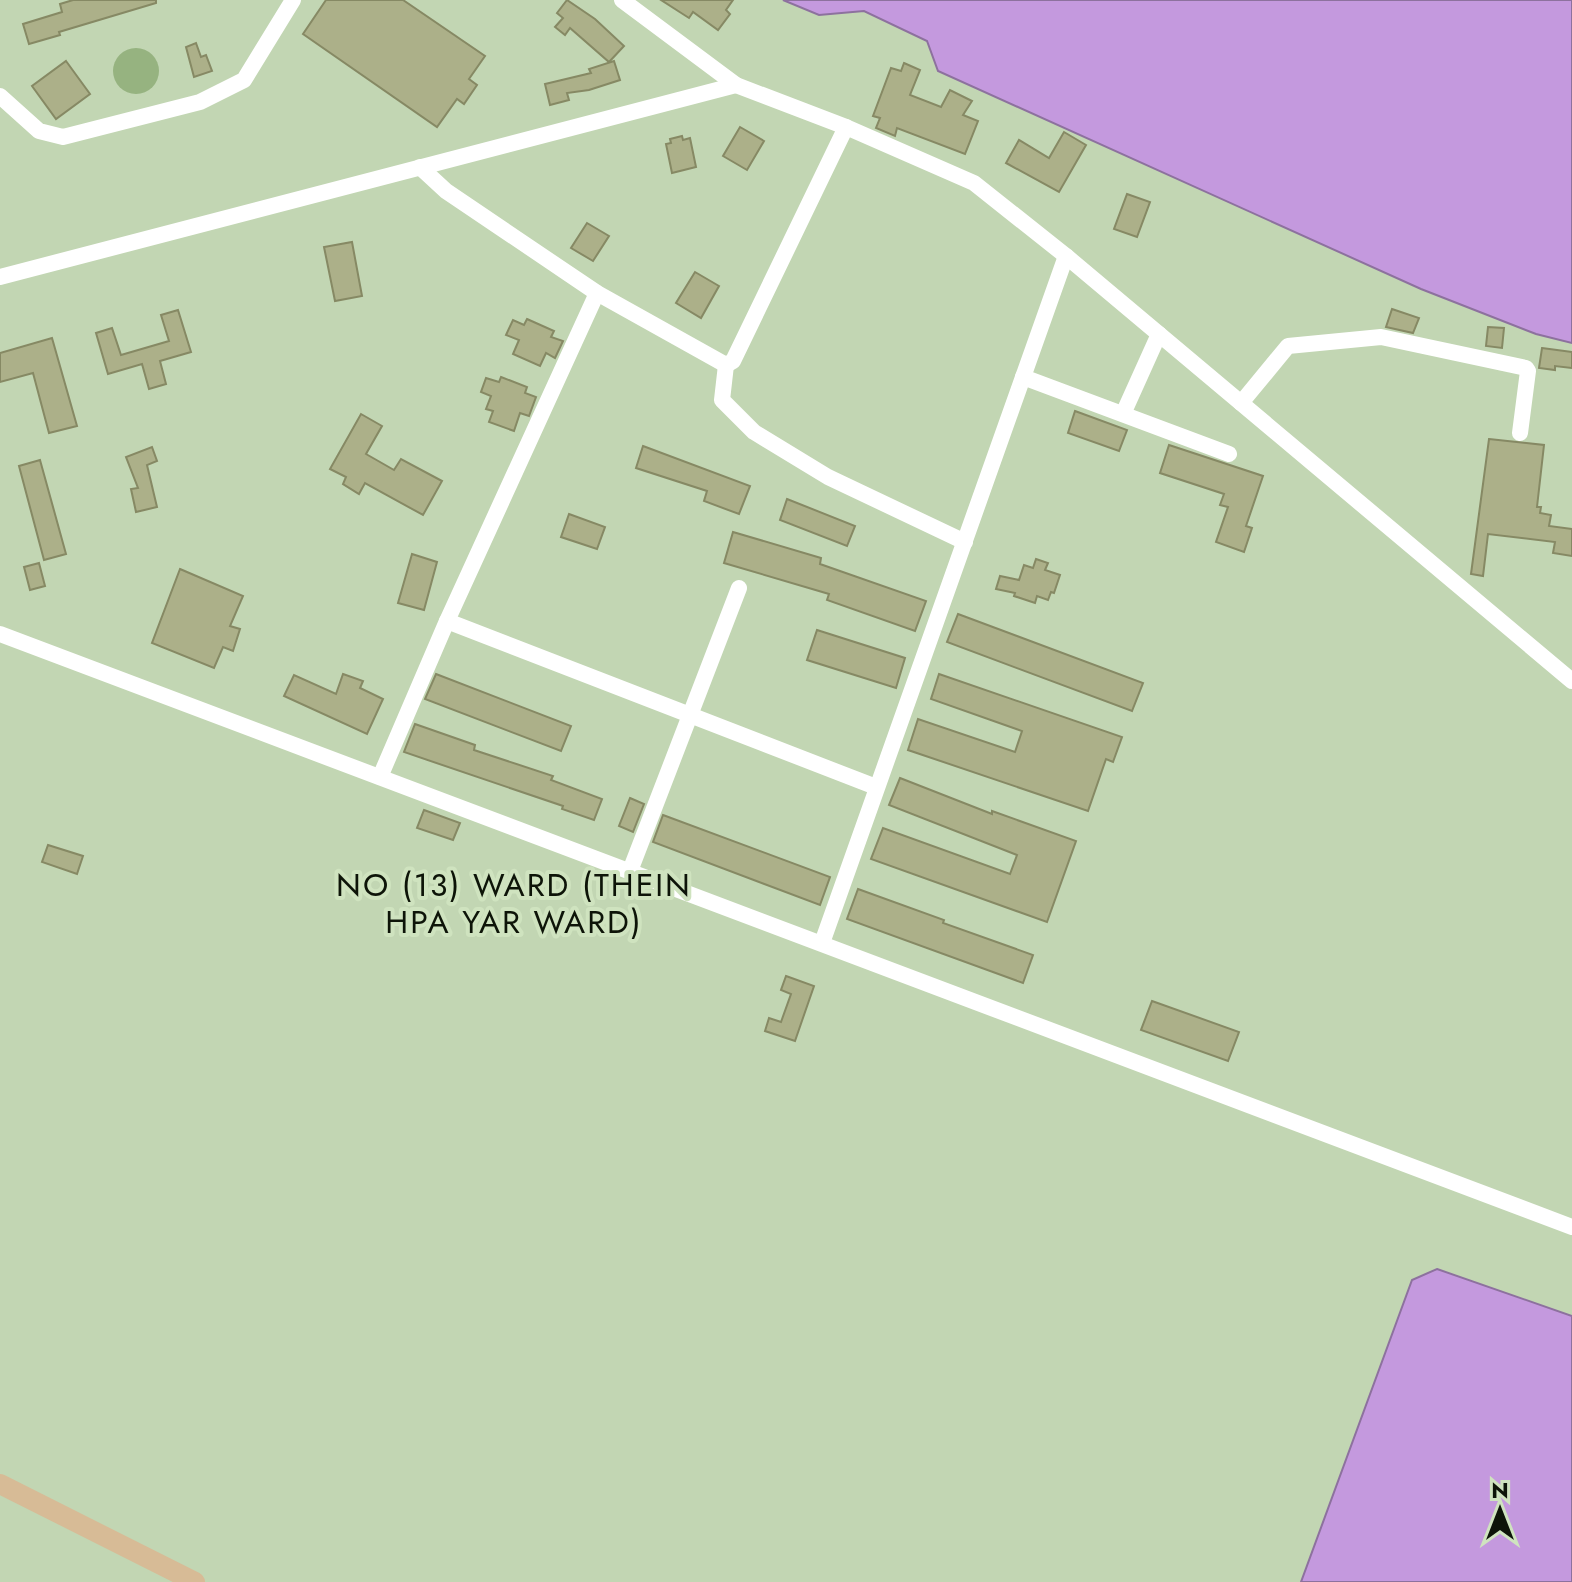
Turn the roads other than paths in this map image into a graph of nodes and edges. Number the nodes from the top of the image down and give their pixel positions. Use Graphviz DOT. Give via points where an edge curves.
graph roads {
  1 [pos="293,0"];
  2 [pos="622,0"];
  3 [pos="736,85"];
  4 [pos="0,96"];
  5 [pos="846,127"];
  6 [pos="420,167"];
  7 [pos="1066,256"];
  8 [pos="0,277"];
  9 [pos="597,293"];
  10 [pos="1159,334"];
  11 [pos="726,365"];
  12 [pos="1023,377"];
  13 [pos="1241,403"];
  14 [pos="1123,414"];
  15 [pos="1520,433"];
  16 [pos="1229,454"];
  17 [pos="965,542"];
  18 [pos="739,588"];
  19 [pos="447,621"];
  20 [pos="0,634"];
  21 [pos="1572,681"];
  22 [pos="690,716"];
  23 [pos="380,777"];
  24 [pos="876,787"];
  25 [pos="630,871"];
  26 [pos="822,943"];
  27 [pos="1572,1227"];
  28 [pos="0,1484"];
  29 [pos="184,1580"];
  1 -- 4 [label="street" via="244,80 200,102 63,137 39,131"];
  2 -- 3 [label="street"];
  3 -- 5 [label="street"];
  3 -- 6 [label="street"];
  5 -- 7 [label="street" via="974,183"];
  5 -- 11 [label="street" via="733,361"];
  6 -- 8 [label="street"];
  6 -- 9 [label="street" via="446,191"];
  7 -- 10 [label="street"];
  7 -- 12 [label="street"];
  9 -- 11 [label="street"];
  9 -- 19 [label="street"];
  10 -- 13 [label="street"];
  10 -- 14 [label="street"];
  11 -- 17 [label="street" via="722,400 754,432 828,477"];
  12 -- 14 [label="street"];
  12 -- 17 [label="street"];
  13 -- 15 [label="street" via="1288,346 1381,337 1526,368"];
  13 -- 21 [label="street"];
  14 -- 16 [label="street"];
  17 -- 24 [label="street"];
  18 -- 22 [label="street"];
  19 -- 22 [label="street"];
  19 -- 23 [label="street"];
  20 -- 23 [label="street"];
  22 -- 24 [label="street"];
  22 -- 25 [label="street"];
  23 -- 25 [label="street"];
  24 -- 26 [label="street"];
  25 -- 26 [label="street"];
  26 -- 27 [label="street"];
  28 -- 29 [label="main road"];
}
